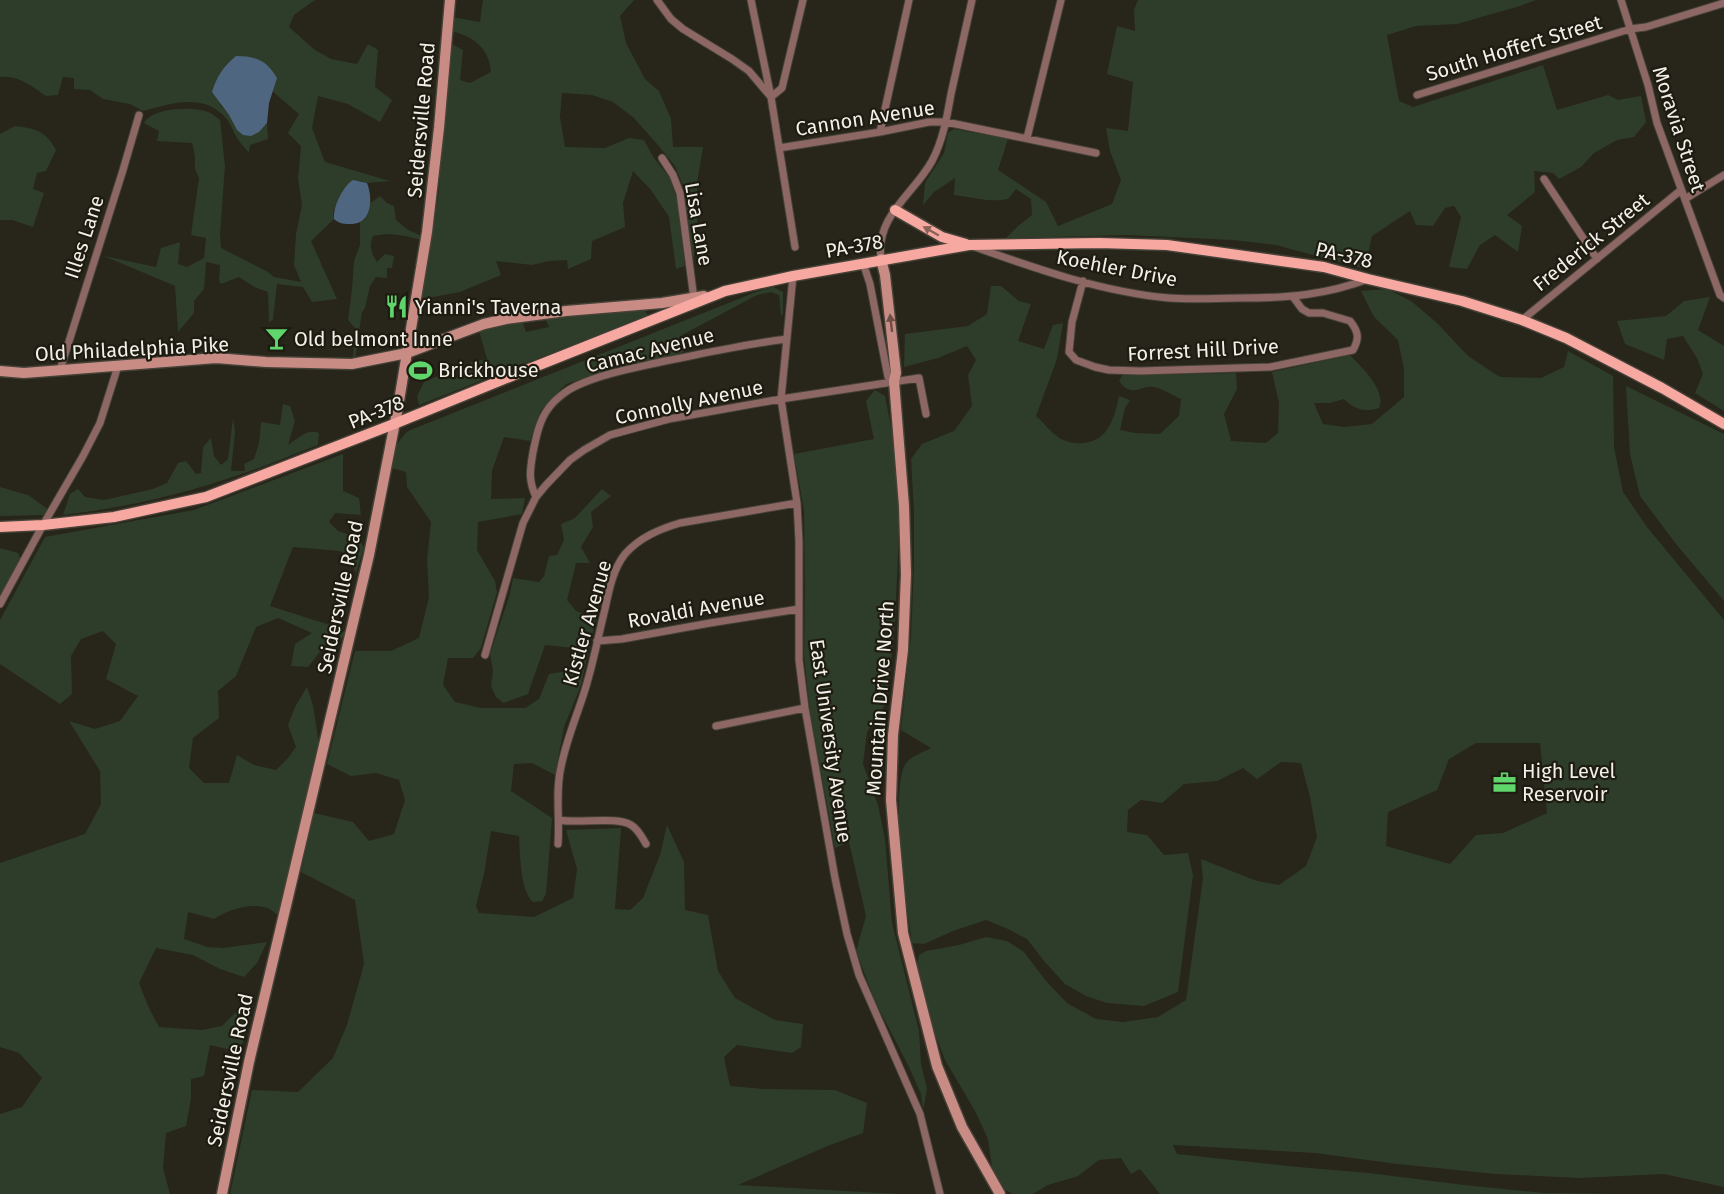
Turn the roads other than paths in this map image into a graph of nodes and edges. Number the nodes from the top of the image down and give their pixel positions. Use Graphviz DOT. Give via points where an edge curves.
graph roads {
  1 [pos="450,0"];
  2 [pos="657,0"];
  3 [pos="751,0"];
  4 [pos="803,0"];
  5 [pos="909,0"];
  6 [pos="972,0"];
  7 [pos="1061,0"];
  8 [pos="1621,0"];
  9 [pos="1724,3"];
  10 [pos="1630,29"];
  11 [pos="1417,95"];
  12 [pos="771,98"];
  13 [pos="139,115"];
  14 [pos="946,122"];
  15 [pos="880,132"];
  16 [pos="1027,138"];
  17 [pos="779,148"];
  18 [pos="1096,153"];
  19 [pos="662,158"];
  20 [pos="1724,175"];
  21 [pos="1544,179"];
  22 [pos="1681,190"];
  23 [pos="1685,199"];
  24 [pos="895,210"];
  25 [pos="969,245"];
  26 [pos="795,247"];
  27 [pos="881,259"];
  28 [pos="1597,259"];
  29 [pos="863,263"];
  30 [pos="793,276"];
  31 [pos="1368,279"];
  32 [pos="1083,281"];
  33 [pos="725,291"];
  34 [pos="1722,296"];
  35 [pos="1293,297"];
  36 [pos="694,298"];
  37 [pos="1522,320"];
  38 [pos="787,339"];
  39 [pos="407,353"];
  40 [pos="118,366"];
  41 [pos="60,370"];
  42 [pos="0,371"];
  43 [pos="894,381"];
  44 [pos="781,399"];
  45 [pos="926,414"];
  46 [pos="394,424"];
  47 [pos="1724,424"];
  48 [pos="536,497"];
  49 [pos="796,503"];
  50 [pos="43,525"];
  51 [pos="0,526"];
  52 [pos="0,604"];
  53 [pos="799,609"];
  54 [pos="597,641"];
  55 [pos="484,655"];
  56 [pos="805,708"];
  57 [pos="716,726"];
  58 [pos="559,820"];
  59 [pos="558,844"];
  60 [pos="646,844"];
  61 [pos="222,1194"];
  62 [pos="940,1194"];
  63 [pos="1000,1194"];
  1 -- 39 [label="street, Seidersville Road" via="432,193"];
  2 -- 12 [label="street" via="683,29 749,71"];
  3 -- 12 [label="street"];
  4 -- 12 [label="street" via="782,88"];
  5 -- 15 [label="street"];
  6 -- 14 [label="street"];
  7 -- 16 [label="street"];
  8 -- 10 [label="street, Moravia Street"];
  9 -- 10 [label="street, South Hoffert Street"];
  10 -- 11 [label="street, South Hoffert Street"];
  10 -- 22 [label="street, Moravia Street"];
  12 -- 17 [label="street"];
  13 -- 41 [label="street, Illes Lane"];
  14 -- 15 [label="street, Cannon Avenue"];
  14 -- 16 [label="street, Cannon Avenue"];
  14 -- 24 [label="street" via="930,165"];
  15 -- 17 [label="street, Cannon Avenue"];
  16 -- 18 [label="street, Cannon Avenue"];
  17 -- 26 [label="street"];
  19 -- 36 [label="street, Lisa Lane" via="680,193"];
  20 -- 23 [label="street"];
  21 -- 28 [label="street"];
  22 -- 23 [label="street, Moravia Street"];
  22 -- 28 [label="street, Frederick Street"];
  23 -- 34 [label="street, Moravia Street"];
  25 -- 24 [label="main road, one-way" via="942,237"];
  24 -- 27 [label="street" via="881,239"];
  25 -- 27 [label="main road, PA-378"];
  25 -- 31 [label="main road, PA-378" via="1167,244 1324,267"];
  25 -- 32 [label="street, Koehler Drive"];
  27 -- 29 [label="main road, PA-378"];
  43 -- 27 [label="street, Mountain Drive North, one-way"];
  28 -- 37 [label="street, Frederick Street"];
  29 -- 30 [label="main road, PA-378"];
  29 -- 43 [label="street" via="888,376"];
  30 -- 33 [label="main road, PA-378"];
  30 -- 38 [label="street, East University Avenue"];
  31 -- 35 [label="street, Koehler Drive" via="1344,288"];
  31 -- 37 [label="main road, PA-378"];
  32 -- 35 [label="street, Koehler Drive" via="1169,298"];
  32 -- 35 [label="street, Forrest Hill Drive" via="1069,352 1076,360 1109,370 1270,366 1353,350 1358,333 1350,321 1309,313"];
  33 -- 36 [label="street, Old Philadelphia Pike"];
  33 -- 46 [label="main road, PA-378"];
  36 -- 39 [label="street, Old Philadelphia Pike" via="506,319"];
  37 -- 47 [label="main road, PA-378" via="1566,338"];
  38 -- 44 [label="street, East University Avenue"];
  38 -- 48 [label="street, Camac Avenue" via="626,369 574,387 549,408 535,440 530,485"];
  39 -- 40 [label="street, Old Philadelphia Pike" via="352,364 216,358"];
  39 -- 46 [label="street, Seidersville Road"];
  40 -- 41 [label="street, Old Philadelphia Pike"];
  40 -- 50 [label="street" via="100,423"];
  41 -- 42 [label="street, Old Philadelphia Pike"];
  43 -- 44 [label="street, Connolly Avenue"];
  43 -- 45 [label="street, Connolly Avenue" via="919,378"];
  43 -- 63 [label="street, Mountain Drive North" via="906,574 891,800 903,933 937,1066 962,1127"];
  44 -- 48 [label="street, Connolly Avenue" via="673,418 610,435 570,460"];
  44 -- 49 [label="street, East University Avenue"];
  46 -- 50 [label="main road, PA-378" via="206,497 114,517"];
  46 -- 61 [label="street, Seidersville Road" via="369,555"];
  48 -- 55 [label="street, Connolly Avenue" via="523,523"];
  49 -- 53 [label="street, East University Avenue"];
  49 -- 54 [label="street, Kistler Avenue" via="680,523 647,536 619,564"];
  50 -- 51 [label="main road, PA-378"];
  50 -- 52 [label="street"];
  53 -- 54 [label="street, Rovaldi Avenue"];
  53 -- 56 [label="street, East University Avenue" via="798,654"];
  54 -- 58 [label="street, Kistler Avenue" via="560,768"];
  56 -- 57 [label="street"];
  56 -- 62 [label="street, East University Avenue" via="848,939 859,975 920,1114"];
  58 -- 59 [label="street, Kistler Avenue"];
  58 -- 60 [label="street" via="624,822 639,831"];
}
